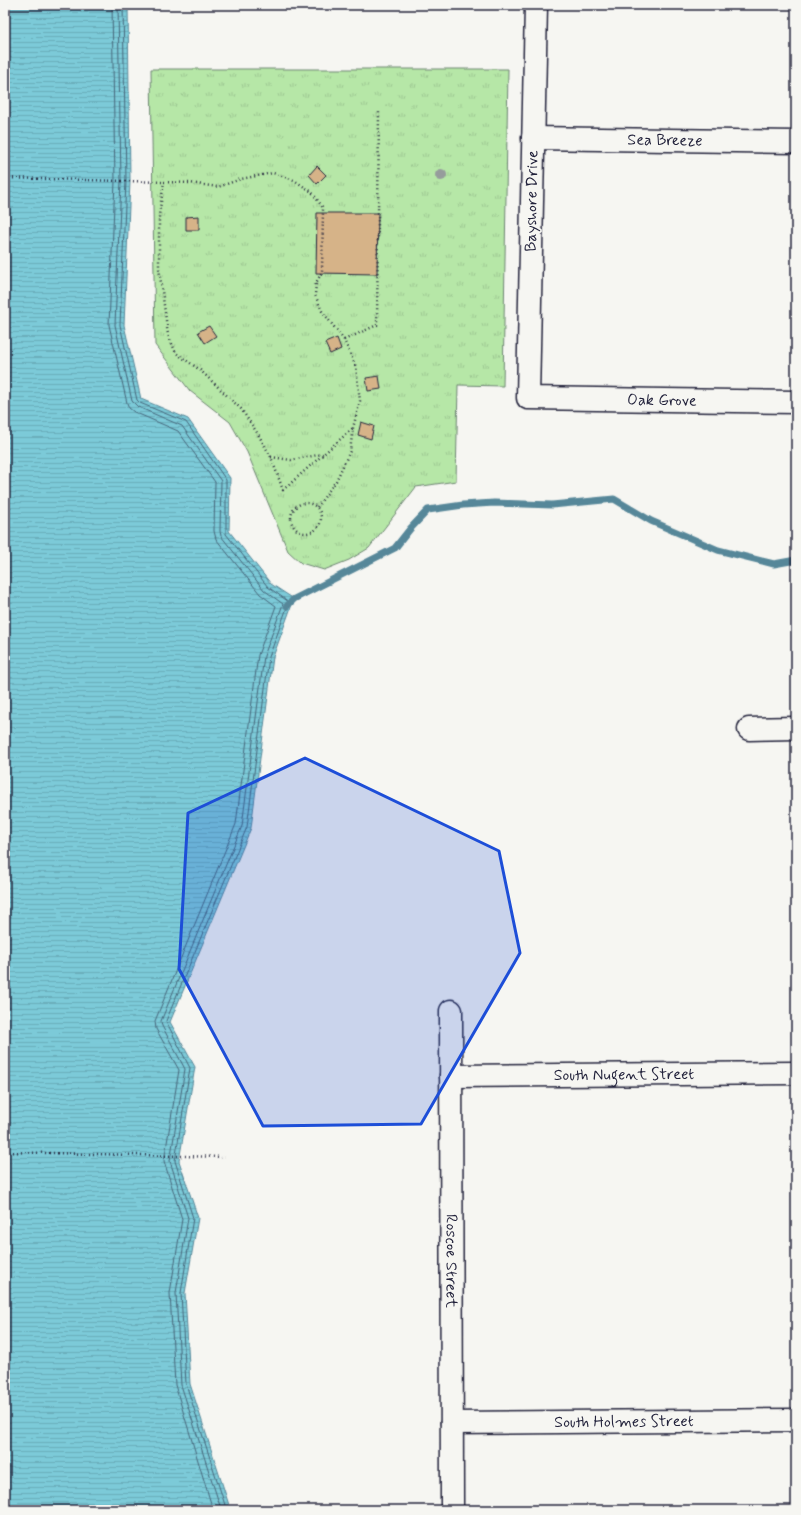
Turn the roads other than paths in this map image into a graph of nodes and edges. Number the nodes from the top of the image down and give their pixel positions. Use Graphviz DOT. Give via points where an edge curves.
graph roads {
  1 [pos="536,5"];
  2 [pos="533,138"];
  3 [pos="796,142"];
  4 [pos="528,398"];
  5 [pos="796,402"];
  6 [pos="796,728"];
  7 [pos="749,729"];
  8 [pos="451,1012"];
  9 [pos="796,1073"];
  10 [pos="451,1076"];
  11 [pos="796,1420"];
  12 [pos="452,1423"];
  13 [pos="452,1510"];
  1 -- 2 [label="street, Bayshore Drive"];
  2 -- 3 [label="street, Sea Breeze"];
  2 -- 4 [label="street, Bayshore Drive"];
  4 -- 5 [label="street, Oak Grove"];
  6 -- 7 [label="street"];
  8 -- 10 [label="street, Roscoe Street"];
  9 -- 10 [label="street, South Nugent Street"];
  10 -- 12 [label="street, Roscoe Street"];
  11 -- 12 [label="street, South Holmes Street"];
  12 -- 13 [label="street, Roscoe Street"];
}
